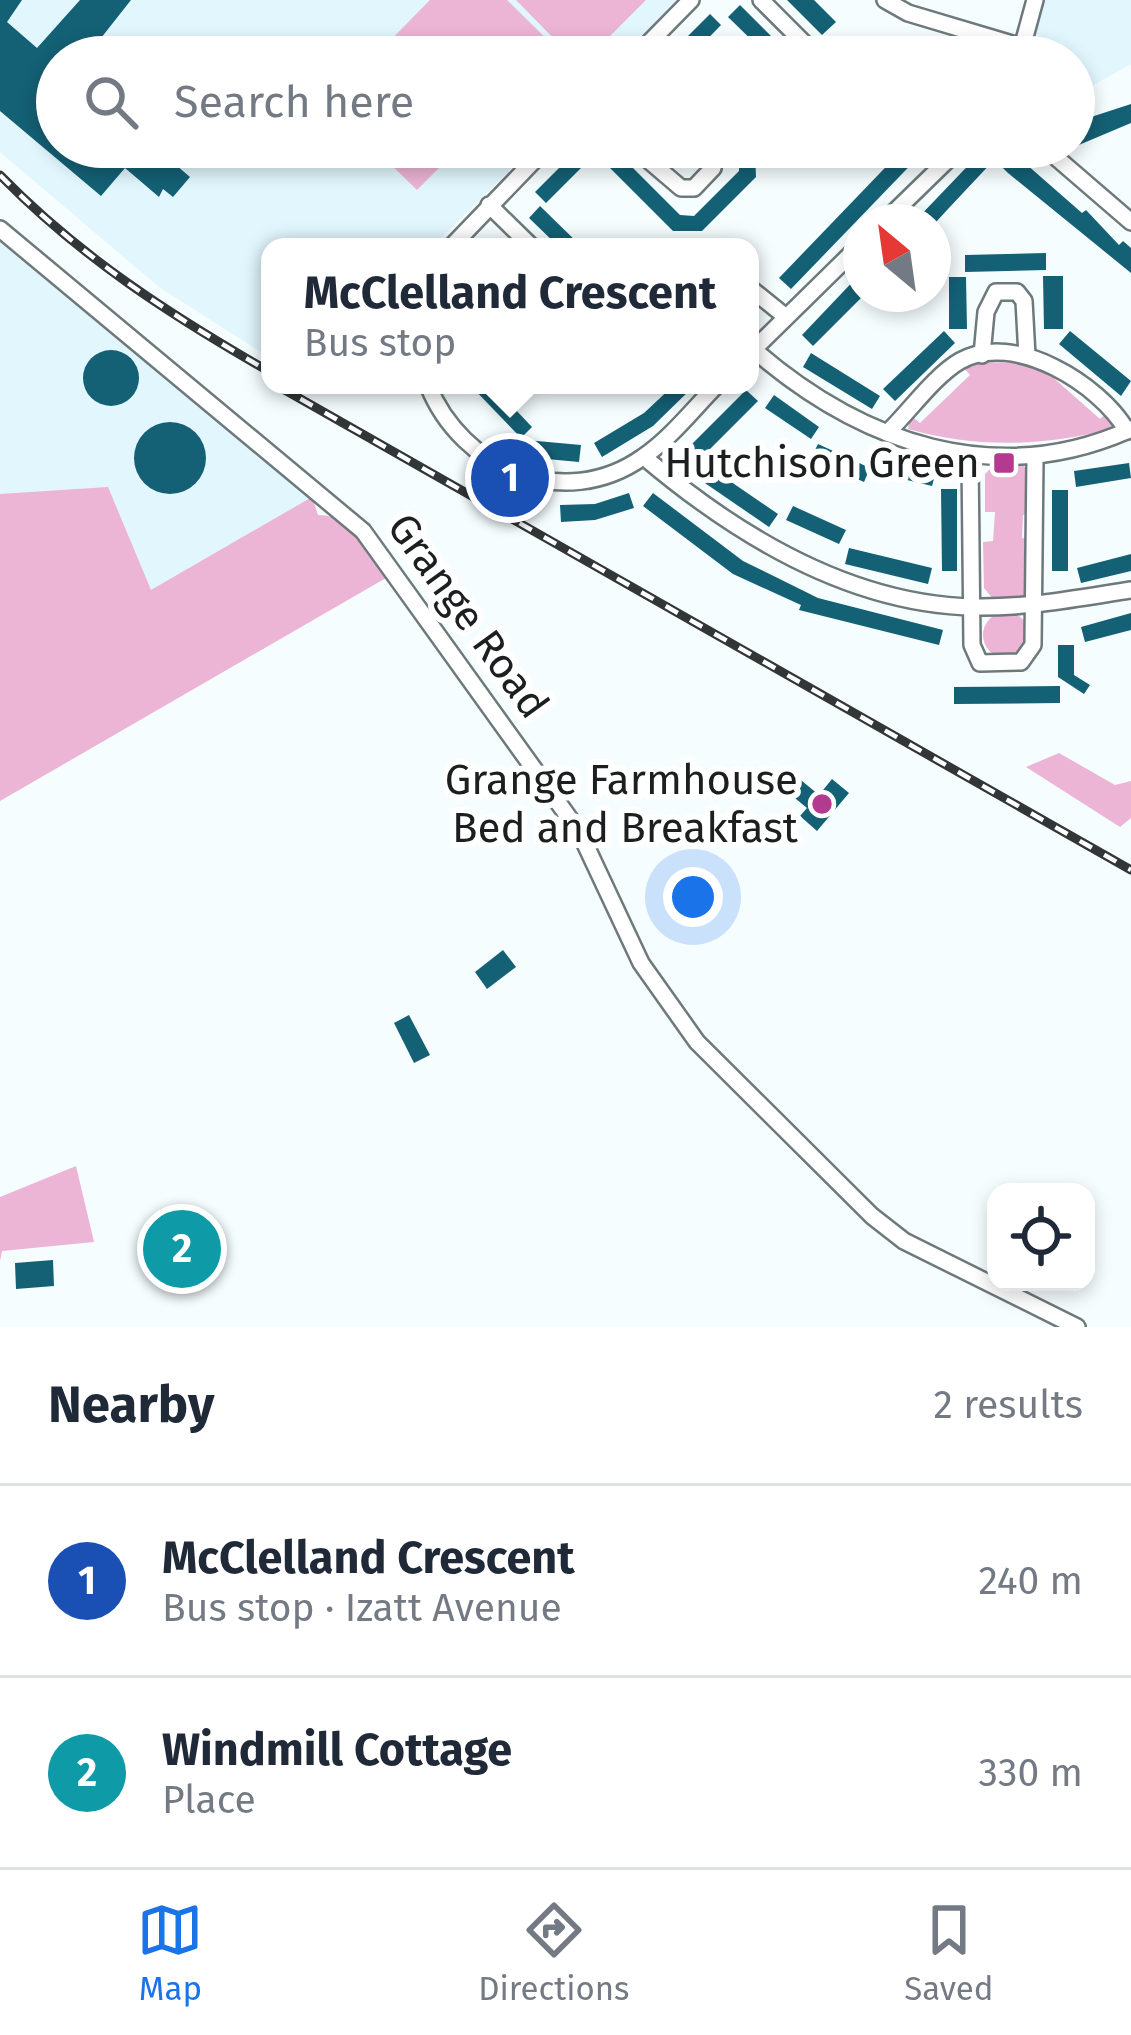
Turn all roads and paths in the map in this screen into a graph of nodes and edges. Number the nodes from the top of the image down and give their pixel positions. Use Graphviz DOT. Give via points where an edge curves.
graph roads {
  1 [pos="692,0"];
  2 [pos="761,0"];
  3 [pos="885,0"];
  4 [pos="1035,0"];
  5 [pos="656,36"];
  6 [pos="797,36"];
  7 [pos="975,36"];
  8 [pos="1025,36"];
  9 [pos="526,168"];
  10 [pos="658,168"];
  11 [pos="712,168"];
  12 [pos="939,168"];
  13 [pos="1068,168"];
  14 [pos="902,204"];
  15 [pos="490,205"];
  16 [pos="1131,222"];
  17 [pos="0,229"];
  18 [pos="459,238"];
  19 [pos="523,238"];
  20 [pos="843,262"];
  21 [pos="759,295"];
  22 [pos="786,317"];
  23 [pos="759,344"];
  24 [pos="982,355"];
  25 [pos="759,356"];
  26 [pos="1027,356"];
  27 [pos="433,394"];
  28 [pos="708,394"];
  29 [pos="1129,430"];
  30 [pos="887,433"];
  31 [pos="644,457"];
  32 [pos="970,457"];
  33 [pos="1035,459"];
  34 [pos="1131,590"];
  35 [pos="1031,606"];
  36 [pos="970,607"];
  37 [pos="1077,1327"];
  1 -- 5 [label="street"];
  2 -- 6 [label="street"];
  3 -- 7 [label="street"];
  4 -- 8 [label="street"];
  9 -- 15 [label="street"];
  10 -- 11 [label="street" via="681,188"];
  12 -- 14 [label="street"];
  13 -- 16 [label="street"];
  15 -- 18 [label="street"];
  15 -- 19 [label="street"];
  17 -- 37 [label="street, Grange Road" via="363,531 580,833 640,963 697,1042 904,1241"];
  20 -- 22 [label="street"];
  21 -- 22 [label="street"];
  22 -- 23 [label="street"];
  24 -- 26 [label="street"];
  24 -- 26 [label="street" via="996,292 1017,292"];
  24 -- 30 [label="street" via="960,361"];
  25 -- 30 [label="street" via="817,400"];
  26 -- 29 [label="street" via="1049,361"];
  27 -- 31 [label="street" via="455,434 506,471 559,482"];
  28 -- 31 [label="street"];
  29 -- 33 [label="street"];
  30 -- 32 [label="street"];
  31 -- 36 [label="street" via="700,505 782,554 878,592"];
  32 -- 33 [label="street"];
  32 -- 36 [label="street"];
  33 -- 35 [label="street"];
  34 -- 35 [label="street"];
  35 -- 36 [label="street"];
  35 -- 36 [label="street" via="1033,645 1022,662 980,663"];
}
